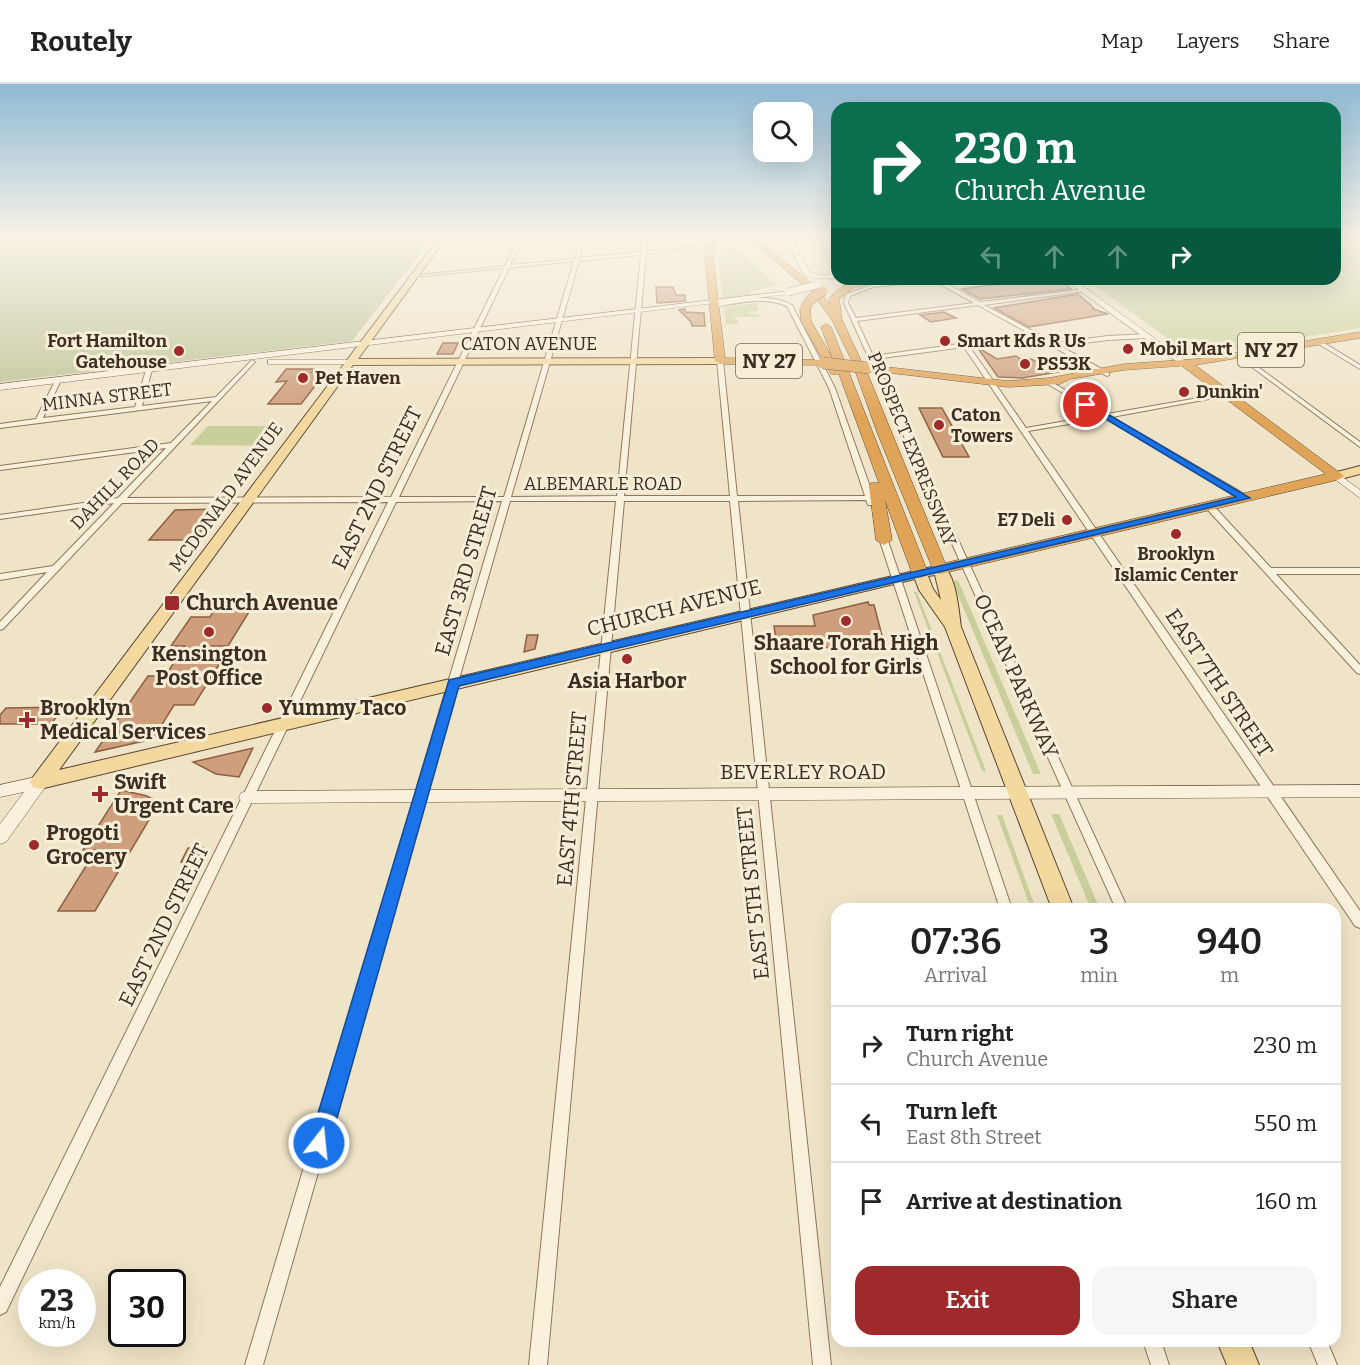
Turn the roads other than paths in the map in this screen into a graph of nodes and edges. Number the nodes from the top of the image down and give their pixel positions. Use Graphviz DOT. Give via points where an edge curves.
graph roads {
  1 [pos="397,298"];
  2 [pos="491,298"];
  3 [pos="565,298"];
  4 [pos="640,298"];
  5 [pos="714,298"];
  6 [pos="753,298"];
  7 [pos="807,298"];
  8 [pos="813,298"];
  9 [pos="820,298"];
  10 [pos="835,298"];
  11 [pos="847,298"];
  12 [pos="967,298"];
  13 [pos="1026,298"];
  14 [pos="1096,298"];
  15 [pos="715,304"];
  16 [pos="978,304"];
  17 [pos="639,311"];
  18 [pos="837,320"];
  19 [pos="854,320"];
  20 [pos="559,321"];
  21 [pos="475,331"];
  22 [pos="1035,335"];
  23 [pos="1360,335"];
  24 [pos="1148,336"];
  25 [pos="1319,342"];
  26 [pos="363,344"];
  27 [pos="966,345"];
  28 [pos="1055,345"];
  29 [pos="1239,355"];
  30 [pos="720,361"];
  31 [pos="252,362"];
  32 [pos="350,362"];
  33 [pos="460,362"];
  34 [pos="547,362"];
  35 [pos="634,362"];
  36 [pos="821,362"];
  37 [pos="1183,362"];
  38 [pos="873,365"];
  39 [pos="181,366"];
  40 [pos="1360,367"];
  41 [pos="149,370"];
  42 [pos="1103,372"];
  43 [pos="58,380"];
  44 [pos="991,382"];
  45 [pos="1048,382"];
  46 [pos="0,387"];
  47 [pos="1227,395"];
  48 [pos="219,398"];
  49 [pos="856,405"];
  50 [pos="138,408"];
  51 [pos="1106,416"];
  52 [pos="39,421"];
  53 [pos="0,426"];
  54 [pos="1024,430"];
  55 [pos="174,445"];
  56 [pos="1360,445"];
  57 [pos="876,461"];
  58 [pos="0,468"];
  59 [pos="1360,471"];
  60 [pos="1337,476"];
  61 [pos="1360,494"];
  62 [pos="870,498"];
  63 [pos="1245,498"];
  64 [pos="393,499"];
  65 [pos="507,499"];
  66 [pos="621,499"];
  67 [pos="735,499"];
  68 [pos="249,500"];
  69 [pos="120,501"];
  70 [pos="1209,506"];
  71 [pos="0,517"];
  72 [pos="1094,532"];
  73 [pos="884,540"];
  74 [pos="964,562"];
  75 [pos="57,567"];
  76 [pos="940,569"];
  77 [pos="1269,571"];
  78 [pos="1360,571"];
  79 [pos="920,573"];
  80 [pos="0,577"];
  81 [pos="897,579"];
  82 [pos="746,613"];
  83 [pos="0,627"];
  84 [pos="953,627"];
  85 [pos="606,647"];
  86 [pos="1358,667"];
  87 [pos="453,683"];
  88 [pos="284,723"];
  89 [pos="40,782"];
  90 [pos="0,791"];
  91 [pos="1360,791"];
  92 [pos="1069,792"];
  93 [pos="1271,792"];
  94 [pos="967,793"];
  95 [pos="1018,793"];
  96 [pos="592,795"];
  97 [pos="764,795"];
  98 [pos="420,796"];
  99 [pos="247,797"];
  100 [pos="0,837"];
  101 [pos="1004,903"];
  102 [pos="1062,903"];
  103 [pos="1119,903"];
  104 [pos="1360,922"];
  105 [pos="0,1306"];
  106 [pos="1154,1347"];
  107 [pos="1236,1347"];
  108 [pos="1320,1347"];
  109 [pos="254,1365"];
  110 [pos="538,1365"];
  111 [pos="822,1365"];
  112 [pos="1160,1365"];
  113 [pos="1243,1365"];
  114 [pos="1328,1365"];
  1 -- 26 [label="main road, MCDONALD AVENUE"];
  2 -- 21 [label="street, EAST 2ND STREET"];
  3 -- 20 [label="street, EAST 3RD STREET"];
  4 -- 17 [label="street, EAST 4TH STREET"];
  5 -- 15 [label="highway, EAST 5TH STREET / NY 27"];
  6 -- 15 [label="main road, bridge"];
  7 -- 49 [label="highway, PROSPECT EXPRESSWAY" via="832,337"];
  8 -- 49 [label="highway, bridge" via="805,308 806,321 843,393"];
  9 -- 18 [label="highway, PROSPECT EXPRESSWAY"];
  10 -- 18 [label="highway"];
  11 -- 19 [label="street, OCEAN PARKWAY"];
  12 -- 16 [label="street"];
  13 -- 16 [label="street"];
  14 -- 24 [label="main road"];
  15 -- 17 [label="main road"];
  15 -- 30 [label="highway, EAST 5TH STREET / NY 27"];
  15 -- 36 [label="street" via="787,303"];
  16 -- 19 [label="street"];
  16 -- 22 [label="street"];
  17 -- 20 [label="main road"];
  17 -- 35 [label="street, EAST 4TH STREET"];
  18 -- 76 [label="highway, PROSPECT EXPRESSWAY"];
  19 -- 38 [label="street, OCEAN PARKWAY"];
  20 -- 21 [label="main road"];
  20 -- 34 [label="street, EAST 3RD STREET"];
  21 -- 26 [label="main road"];
  21 -- 33 [label="street, EAST 2ND STREET"];
  22 -- 27 [label="street"];
  22 -- 28 [label="street"];
  23 -- 25 [label="highway, CATON AVENUE / NY 27"];
  24 -- 28 [label="street"];
  24 -- 37 [label="main road"];
  25 -- 29 [label="highway, CATON AVENUE / NY 27"];
  25 -- 40 [label="street"];
  26 -- 32 [label="main road, MCDONALD AVENUE"];
  26 -- 39 [label="main road"];
  27 -- 38 [label="street"];
  27 -- 44 [label="street, EAST 7TH STREET"];
  28 -- 42 [label="street"];
  29 -- 37 [label="highway, CATON AVENUE / NY 27"];
  29 -- 56 [label="street"];
  30 -- 35 [label="main road, CATON AVENUE"];
  30 -- 36 [label="highway, CATON AVENUE / NY 27"];
  30 -- 67 [label="street, EAST 5TH STREET"];
  31 -- 32 [label="main road, CATON AVENUE"];
  31 -- 39 [label="main road, CATON AVENUE"];
  31 -- 48 [label="street, DAHILL ROAD"];
  32 -- 33 [label="main road, CATON AVENUE"];
  32 -- 68 [label="main road, MCDONALD AVENUE"];
  33 -- 34 [label="main road, CATON AVENUE"];
  33 -- 64 [label="street, EAST 2ND STREET"];
  34 -- 35 [label="main road, CATON AVENUE"];
  34 -- 65 [label="street, EAST 3RD STREET"];
  35 -- 66 [label="street, EAST 4TH STREET"];
  36 -- 38 [label="highway, CATON AVENUE / NY 27, bridge"];
  36 -- 62 [label="street"];
  37 -- 42 [label="highway, CATON AVENUE / NY 27"];
  37 -- 47 [label="highway, NY 27"];
  38 -- 44 [label="highway, CATON AVENUE / NY 27" via="887,372"];
  38 -- 74 [label="street, OCEAN PARKWAY"];
  39 -- 41 [label="main road"];
  41 -- 43 [label="main road"];
  41 -- 50 [label="street"];
  42 -- 45 [label="highway, CATON AVENUE / NY 27"];
  43 -- 46 [label="main road"];
  43 -- 52 [label="street"];
  44 -- 45 [label="highway, CATON AVENUE / NY 27"];
  44 -- 54 [label="street, EAST 7TH STREET"];
  45 -- 51 [label="street"];
  47 -- 51 [label="street"];
  47 -- 60 [label="highway, NY 27"];
  48 -- 50 [label="street, MINNA STREET"];
  48 -- 55 [label="street, DAHILL ROAD"];
  49 -- 57 [label="highway, PROSPECT EXPRESSWAY"];
  50 -- 52 [label="street, MINNA STREET"];
  51 -- 54 [label="street"];
  51 -- 63 [label="street"];
  52 -- 53 [label="street, MINNA STREET"];
  54 -- 72 [label="street, EAST 7TH STREET"];
  55 -- 58 [label="street"];
  55 -- 69 [label="street, DAHILL ROAD"];
  57 -- 73 [label="highway" via="872,470"];
  57 -- 79 [label="highway, PROSPECT EXPRESSWAY"];
  59 -- 60 [label="main road, CHURCH AVENUE"];
  60 -- 61 [label="main road"];
  60 -- 63 [label="highway, CHURCH AVENUE"];
  62 -- 67 [label="street, ALBEMARLE ROAD"];
  62 -- 73 [label="street"];
  63 -- 70 [label="highway, CHURCH AVENUE"];
  64 -- 65 [label="street, ALBEMARLE ROAD"];
  64 -- 68 [label="street, ALBEMARLE ROAD"];
  64 -- 88 [label="street, EAST 2ND STREET"];
  65 -- 66 [label="street, ALBEMARLE ROAD"];
  65 -- 87 [label="street, EAST 3RD STREET"];
  66 -- 67 [label="street, ALBEMARLE ROAD"];
  66 -- 85 [label="street, EAST 4TH STREET"];
  67 -- 82 [label="street, EAST 5TH STREET"];
  68 -- 69 [label="street, ALBEMARLE ROAD"];
  68 -- 89 [label="main road, MCDONALD AVENUE"];
  69 -- 71 [label="street, ALBEMARLE ROAD"];
  69 -- 75 [label="street, DAHILL ROAD"];
  70 -- 72 [label="highway, CHURCH AVENUE"];
  70 -- 77 [label="street"];
  72 -- 74 [label="highway, CHURCH AVENUE"];
  72 -- 93 [label="street, EAST 7TH STREET"];
  73 -- 81 [label="street"];
  74 -- 76 [label="highway, CHURCH AVENUE"];
  74 -- 92 [label="street, OCEAN PARKWAY"];
  75 -- 80 [label="street"];
  75 -- 83 [label="street, DAHILL ROAD"];
  76 -- 79 [label="main road, CHURCH AVENUE"];
  76 -- 84 [label="main road, OCEAN PARKWAY" via="948,587"];
  77 -- 78 [label="street"];
  77 -- 86 [label="street"];
  79 -- 81 [label="main road, CHURCH AVENUE"];
  79 -- 84 [label="main road, OCEAN PARKWAY" via="926,590"];
  81 -- 82 [label="main road, CHURCH AVENUE"];
  81 -- 94 [label="street"];
  82 -- 85 [label="main road, CHURCH AVENUE"];
  82 -- 97 [label="street, EAST 5TH STREET"];
  84 -- 95 [label="main road, OCEAN PARKWAY"];
  85 -- 87 [label="main road, CHURCH AVENUE"];
  85 -- 96 [label="street, EAST 4TH STREET"];
  87 -- 88 [label="main road, CHURCH AVENUE"];
  87 -- 98 [label="street, EAST 3RD STREET"];
  88 -- 89 [label="main road, CHURCH AVENUE"];
  88 -- 99 [label="street, EAST 2ND STREET"];
  89 -- 90 [label="main road, CHURCH AVENUE"];
  89 -- 100 [label="main road, MCDONALD AVENUE"];
  91 -- 93 [label="main road, BEVERLEY ROAD"];
  92 -- 93 [label="main road, BEVERLEY ROAD"];
  92 -- 95 [label="main road, BEVERLEY ROAD"];
  92 -- 103 [label="street, OCEAN PARKWAY"];
  93 -- 104 [label="street, EAST 7TH STREET"];
  94 -- 95 [label="main road, BEVERLEY ROAD"];
  94 -- 97 [label="main road, BEVERLEY ROAD"];
  94 -- 101 [label="street"];
  95 -- 102 [label="main road, OCEAN PARKWAY"];
  96 -- 97 [label="main road, BEVERLEY ROAD"];
  96 -- 98 [label="main road, BEVERLEY ROAD"];
  96 -- 110 [label="street, EAST 4TH STREET"];
  97 -- 111 [label="street, EAST 5TH STREET"];
  98 -- 99 [label="main road, BEVERLEY ROAD"];
  98 -- 109 [label="street, EAST 3RD STREET"];
  99 -- 105 [label="street, EAST 2ND STREET"];
  106 -- 112 [label="street"];
  107 -- 113 [label="main road"];
  108 -- 114 [label="street"];
}
